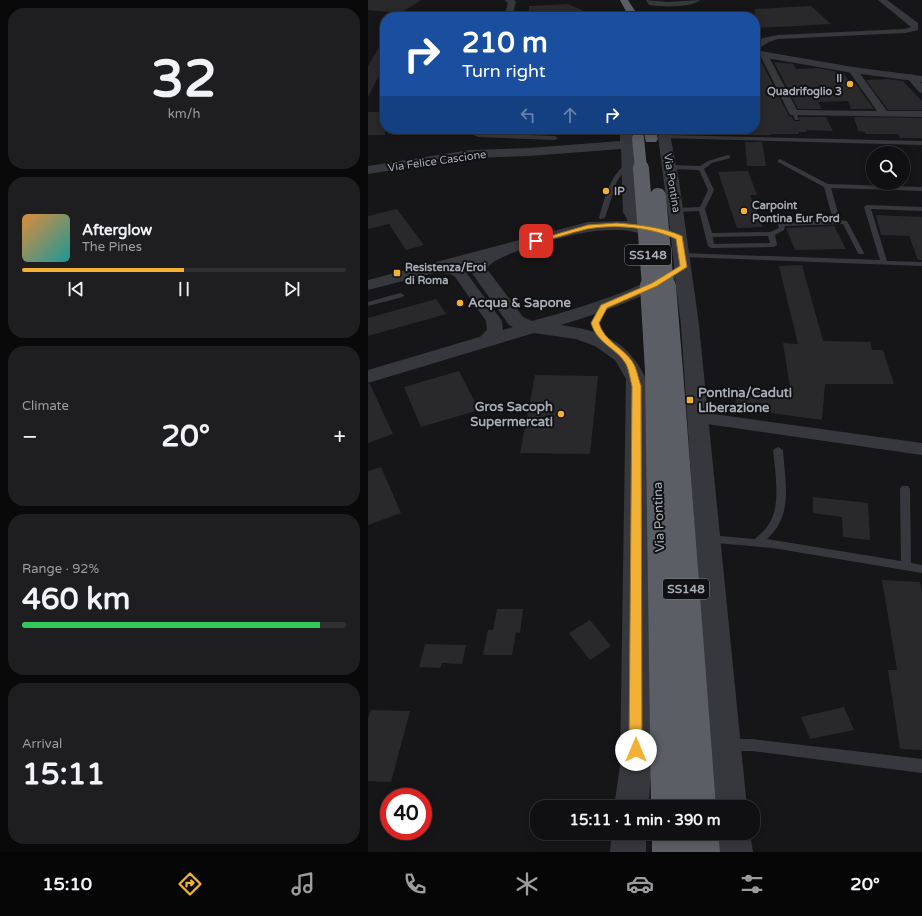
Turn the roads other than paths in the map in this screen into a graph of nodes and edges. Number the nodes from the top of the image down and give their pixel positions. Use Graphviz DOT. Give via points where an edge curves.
graph roads {
  1 [pos="510,0"];
  2 [pos="650,0"];
  3 [pos="696,0"];
  4 [pos="882,0"];
  5 [pos="619,1"];
  6 [pos="509,12"];
  7 [pos="625,12"];
  8 [pos="629,12"];
  9 [pos="760,44"];
  10 [pos="760,54"];
  11 [pos="853,70"];
  12 [pos="916,78"];
  13 [pos="922,90"];
  14 [pos="884,114"];
  15 [pos="922,114"];
  16 [pos="475,134"];
  17 [pos="555,138"];
  18 [pos="641,139"];
  19 [pos="922,143"];
  20 [pos="728,157"];
  21 [pos="780,161"];
  22 [pos="670,167"];
  23 [pos="701,168"];
  24 [pos="368,170"];
  25 [pos="827,186"];
  26 [pos="629,189"];
  27 [pos="922,189"];
  28 [pos="702,209"];
  29 [pos="922,209"];
  30 [pos="602,218"];
  31 [pos="837,222"];
  32 [pos="678,224"];
  33 [pos="588,227"];
  34 [pos="650,229"];
  35 [pos="771,234"];
  36 [pos="710,235"];
  37 [pos="732,246"];
  38 [pos="506,249"];
  39 [pos="861,253"];
  40 [pos="732,257"];
  41 [pos="682,261"];
  42 [pos="884,262"];
  43 [pos="922,264"];
  44 [pos="432,268"];
  45 [pos="368,285"];
  46 [pos="400,295"];
  47 [pos="368,304"];
  48 [pos="606,305"];
  49 [pos="690,325"];
  50 [pos="537,327"];
  51 [pos="482,343"];
  52 [pos="607,343"];
  53 [pos="664,371"];
  54 [pos="368,377"];
  55 [pos="699,418"];
  56 [pos="922,449"];
  57 [pos="778,450"];
  58 [pos="905,489"];
  59 [pos="709,539"];
  60 [pos="757,543"];
  61 [pos="906,566"];
  62 [pos="922,569"];
  63 [pos="725,745"];
  64 [pos="922,766"];
  65 [pos="632,800"];
  66 [pos="668,800"];
  67 [pos="698,800"];
  68 [pos="729,800"];
  69 [pos="629,840"];
  70 [pos="669,840"];
  71 [pos="701,840"];
  72 [pos="734,840"];
  73 [pos="628,852"];
  74 [pos="670,852"];
  75 [pos="702,852"];
  76 [pos="735,852"];
  1 -- 6 [label="street" via="512,2"];
  2 -- 3 [label="street" via="659,4 690,3"];
  4 -- 9 [label="street" via="915,27 905,31 778,37"];
  5 -- 7 [label="highway"];
  5 -- 8 [label="highway"];
  10 -- 11 [label="street"];
  10 -- 14 [label="street" via="795,116"];
  11 -- 12 [label="street"];
  11 -- 14 [label="street"];
  12 -- 13 [label="street"];
  14 -- 15 [label="street"];
  16 -- 17 [label="lane"];
  18 -- 19 [label="lane"];
  18 -- 22 [label="street, Via Pontina"];
  18 -- 24 [label="street, Via Felice Cascione" via="594,152 466,155"];
  18 -- 26 [label="street, Via Pontina"];
  18 -- 30 [label="lane" via="613,180"];
  18 -- 53 [label="highway, Via Pontina / SS148, bridge" via="645,217"];
  20 -- 23 [label="lane" via="710,162"];
  21 -- 25 [label="lane"];
  22 -- 23 [label="lane"];
  22 -- 32 [label="street, Via Pontina"];
  23 -- 28 [label="lane" via="711,190"];
  25 -- 27 [label="lane"];
  25 -- 31 [label="lane"];
  26 -- 30 [label="street" via="618,205"];
  26 -- 34 [label="street, Via Pontina" via="631,215 636,222"];
  28 -- 32 [label="lane"];
  28 -- 36 [label="lane"];
  29 -- 42 [label="lane" via="867,207"];
  30 -- 33 [label="street"];
  31 -- 35 [label="lane" via="781,224 782,229"];
  31 -- 39 [label="lane" via="845,222"];
  32 -- 34 [label="street, Via Pontina" via="670,234"];
  32 -- 41 [label="street, Via Pontina"];
  33 -- 34 [label="street, Via Pontina" via="620,225"];
  33 -- 38 [label="street"];
  35 -- 36 [label="lane"];
  35 -- 37 [label="lane" via="774,245"];
  36 -- 37 [label="lane" via="711,246"];
  37 -- 40 [label="lane"];
  38 -- 44 [label="street"];
  38 -- 50 [label="street, Via Pontina" via="482,260 479,273 516,321 525,326"];
  40 -- 41 [label="lane"];
  40 -- 42 [label="lane"];
  41 -- 48 [label="street" via="654,284"];
  41 -- 49 [label="street, Via Pontina"];
  42 -- 43 [label="lane"];
  44 -- 45 [label="street"];
  44 -- 51 [label="street" via="453,270 460,274 494,321 495,330"];
  46 -- 47 [label="lane"];
  48 -- 49 [label="street" via="639,305 662,309 679,314"];
  48 -- 50 [label="street"];
  48 -- 52 [label="street, Via Pontina" via="595,323"];
  49 -- 55 [label="street, Via Pontina"];
  50 -- 51 [label="street"];
  50 -- 52 [label="street, Via Pontina" via="565,331"];
  51 -- 54 [label="street"];
  52 -- 65 [label="street, Via Pontina" via="629,363 637,386 636,766"];
  53 -- 66 [label="highway, Via Pontina / SS148"];
  53 -- 67 [label="highway, Via Pontina / SS148"];
  55 -- 56 [label="street"];
  55 -- 59 [label="street, Via Pontina"];
  57 -- 60 [label="lane" via="781,504 776,522"];
  58 -- 61 [label="lane"];
  59 -- 60 [label="lane"];
  59 -- 63 [label="street, Via Pontina"];
  60 -- 61 [label="lane"];
  61 -- 62 [label="lane"];
  63 -- 64 [label="lane" via="752,745"];
  63 -- 68 [label="street, Via Pontina"];
  69 -- 73 [label="street"];
  70 -- 74 [label="highway"];
  71 -- 75 [label="highway"];
  72 -- 76 [label="street"];
}
